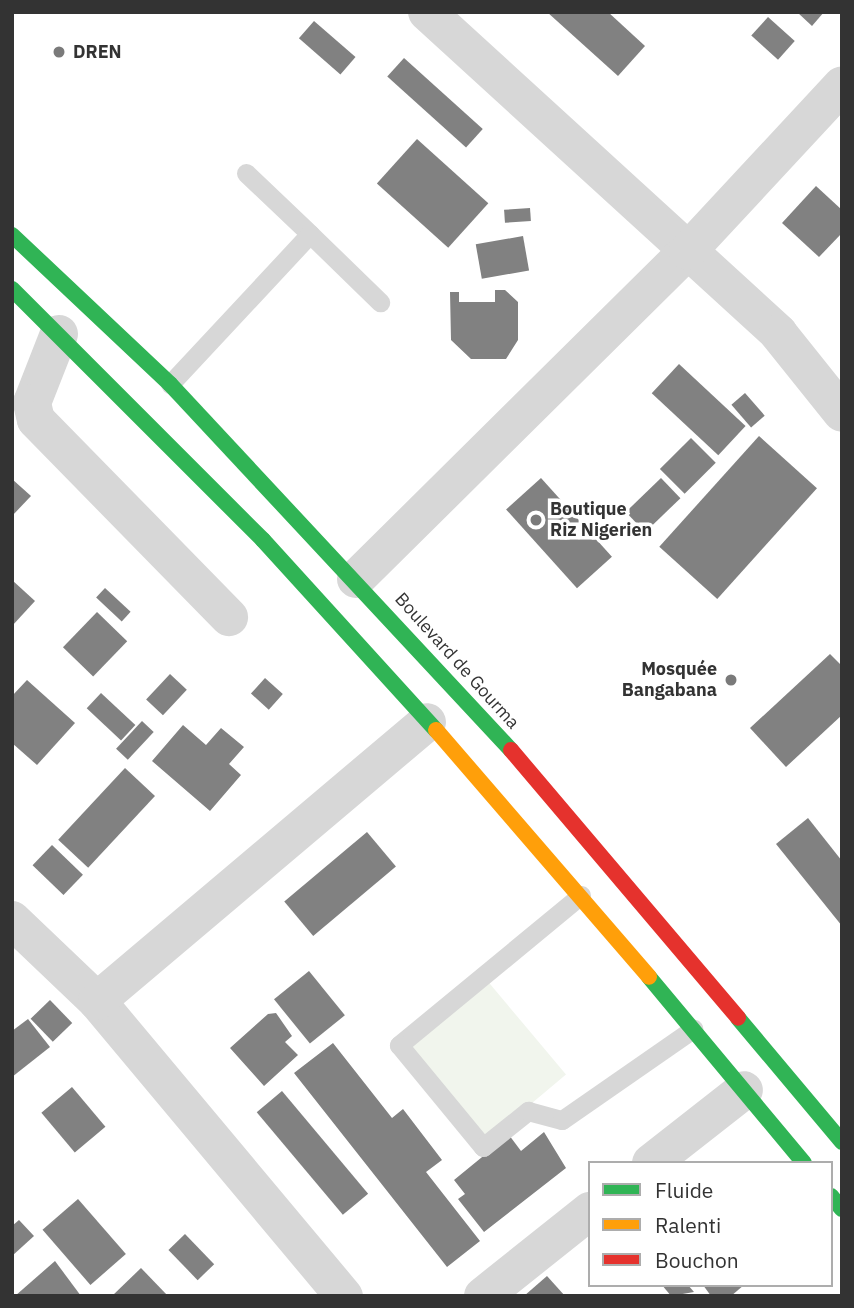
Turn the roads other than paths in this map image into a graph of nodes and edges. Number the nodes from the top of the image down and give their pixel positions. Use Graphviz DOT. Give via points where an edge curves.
graph roads {
  1 [pos="427,12"];
  2 [pos="842,85"];
  3 [pos="246,173"];
  4 [pos="12,234"];
  5 [pos="310,234"];
  6 [pos="688,251"];
  7 [pos="12,289"];
  8 [pos="380,302"];
  9 [pos="59,334"];
  10 [pos="170,384"];
  11 [pos="842,413"];
  12 [pos="356,579"];
  13 [pos="229,617"];
  14 [pos="427,722"];
  15 [pos="581,895"];
  16 [pos="12,920"];
  17 [pos="97,1001"];
  18 [pos="693,1029"];
  19 [pos="744,1090"];
  20 [pos="842,1142"];
  21 [pos="655,1161"];
  22 [pos="802,1161"];
  23 [pos="588,1213"];
  24 [pos="344,1296"];
  25 [pos="483,1296"];
  1 -- 6 [label="street"];
  2 -- 6 [label="street"];
  3 -- 5 [label="lane"];
  4 -- 10 [label="highway, Boulevard de Gourma"];
  5 -- 8 [label="lane"];
  5 -- 10 [label="lane"];
  6 -- 11 [label="street" via="778,333"];
  6 -- 12 [label="street"];
  7 -- 9 [label="highway"];
  9 -- 13 [label="street" via="32,404 36,420"];
  9 -- 14 [label="highway" via="263,540"];
  10 -- 12 [label="highway, Boulevard de Gourma"];
  12 -- 20 [label="highway, Boulevard de Gourma" via="540,782"];
  14 -- 15 [label="highway"];
  14 -- 17 [label="street"];
  15 -- 18 [label="highway"];
  15 -- 18 [label="lane" via="399,1045 483,1147 528,1111 562,1119"];
  16 -- 17 [label="street"];
  17 -- 24 [label="street"];
  18 -- 19 [label="highway"];
  19 -- 21 [label="street"];
  19 -- 22 [label="highway"];
  23 -- 25 [label="street"];
}
